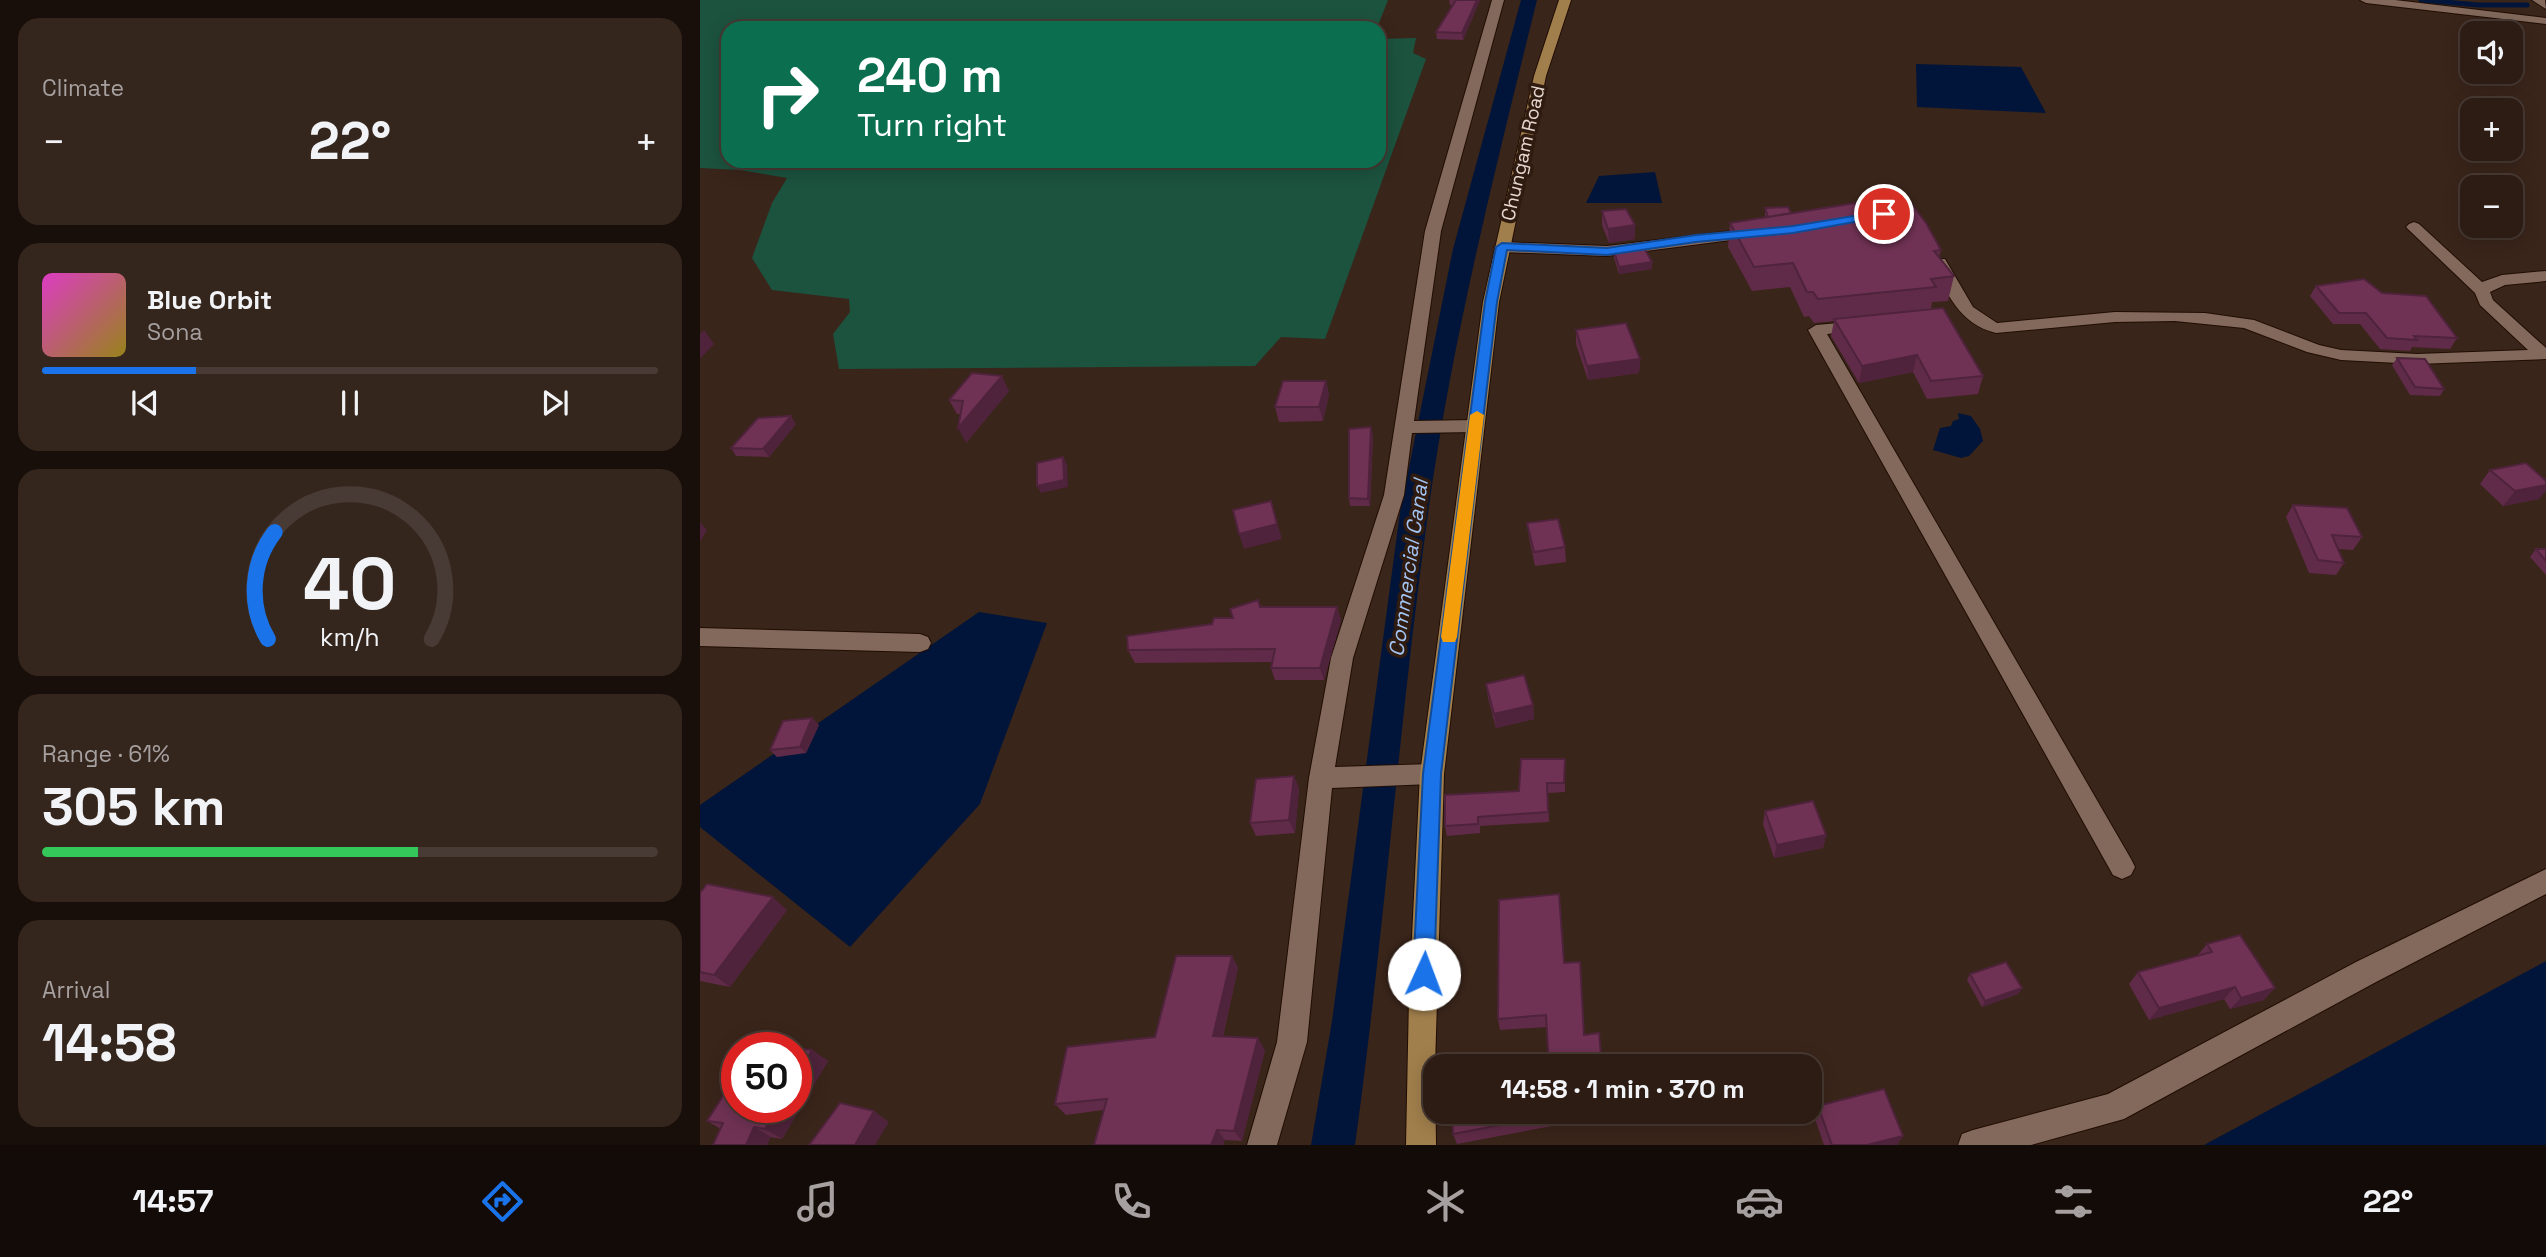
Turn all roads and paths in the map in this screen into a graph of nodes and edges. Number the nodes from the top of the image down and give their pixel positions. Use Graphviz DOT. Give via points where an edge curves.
graph roads {
  1 [pos="1498,0"];
  2 [pos="1564,0"];
  3 [pos="2366,0"];
  4 [pos="2538,0"];
  5 [pos="2546,7"];
  6 [pos="2468,12"];
  7 [pos="2546,21"];
  8 [pos="2414,227"];
  9 [pos="1779,231"];
  10 [pos="1502,247"];
  11 [pos="1933,252"];
  12 [pos="2546,275"];
  13 [pos="2482,291"];
  14 [pos="1968,315"];
  15 [pos="1941,318"];
  16 [pos="1885,323"];
  17 [pos="2545,356"];
  18 [pos="1475,426"];
  19 [pos="1403,427"];
  20 [pos="700,637"];
  21 [pos="920,643"];
  22 [pos="1432,774"];
  23 [pos="1321,778"];
  24 [pos="2122,867"];
  25 [pos="2546,881"];
  26 [pos="1262,1145"];
  27 [pos="1421,1145"];
  28 [pos="1973,1145"];
  1 -- 19 [label="street" via="1433,230"];
  2 -- 10 [label="main road, Chungam Road" via="1540,76"];
  3 -- 6 [label="street"];
  4 -- 5 [label="street"];
  5 -- 6 [label="street"];
  6 -- 7 [label="street"];
  8 -- 13 [label="street"];
  9 -- 10 [label="street" via="1607,251"];
  10 -- 18 [label="main road, Chungam Road"];
  11 -- 14 [label="street"];
  12 -- 13 [label="street" via="2486,285"];
  13 -- 17 [label="street" via="2486,302"];
  14 -- 15 [label="street"];
  14 -- 17 [label="street" via="1996,328 2113,316 2236,321 2310,349 2341,355"];
  16 -- 24 [label="street" via="1816,330"];
  18 -- 19 [label="street"];
  18 -- 22 [label="main road, Chungam Road"];
  19 -- 23 [label="street" via="1394,495 1342,657"];
  20 -- 21 [label="street"];
  22 -- 23 [label="street"];
  22 -- 27 [label="main road, Chungam Road"];
  23 -- 26 [label="street" via="1292,1042"];
  25 -- 28 [label="street" via="2113,1108"];
}
